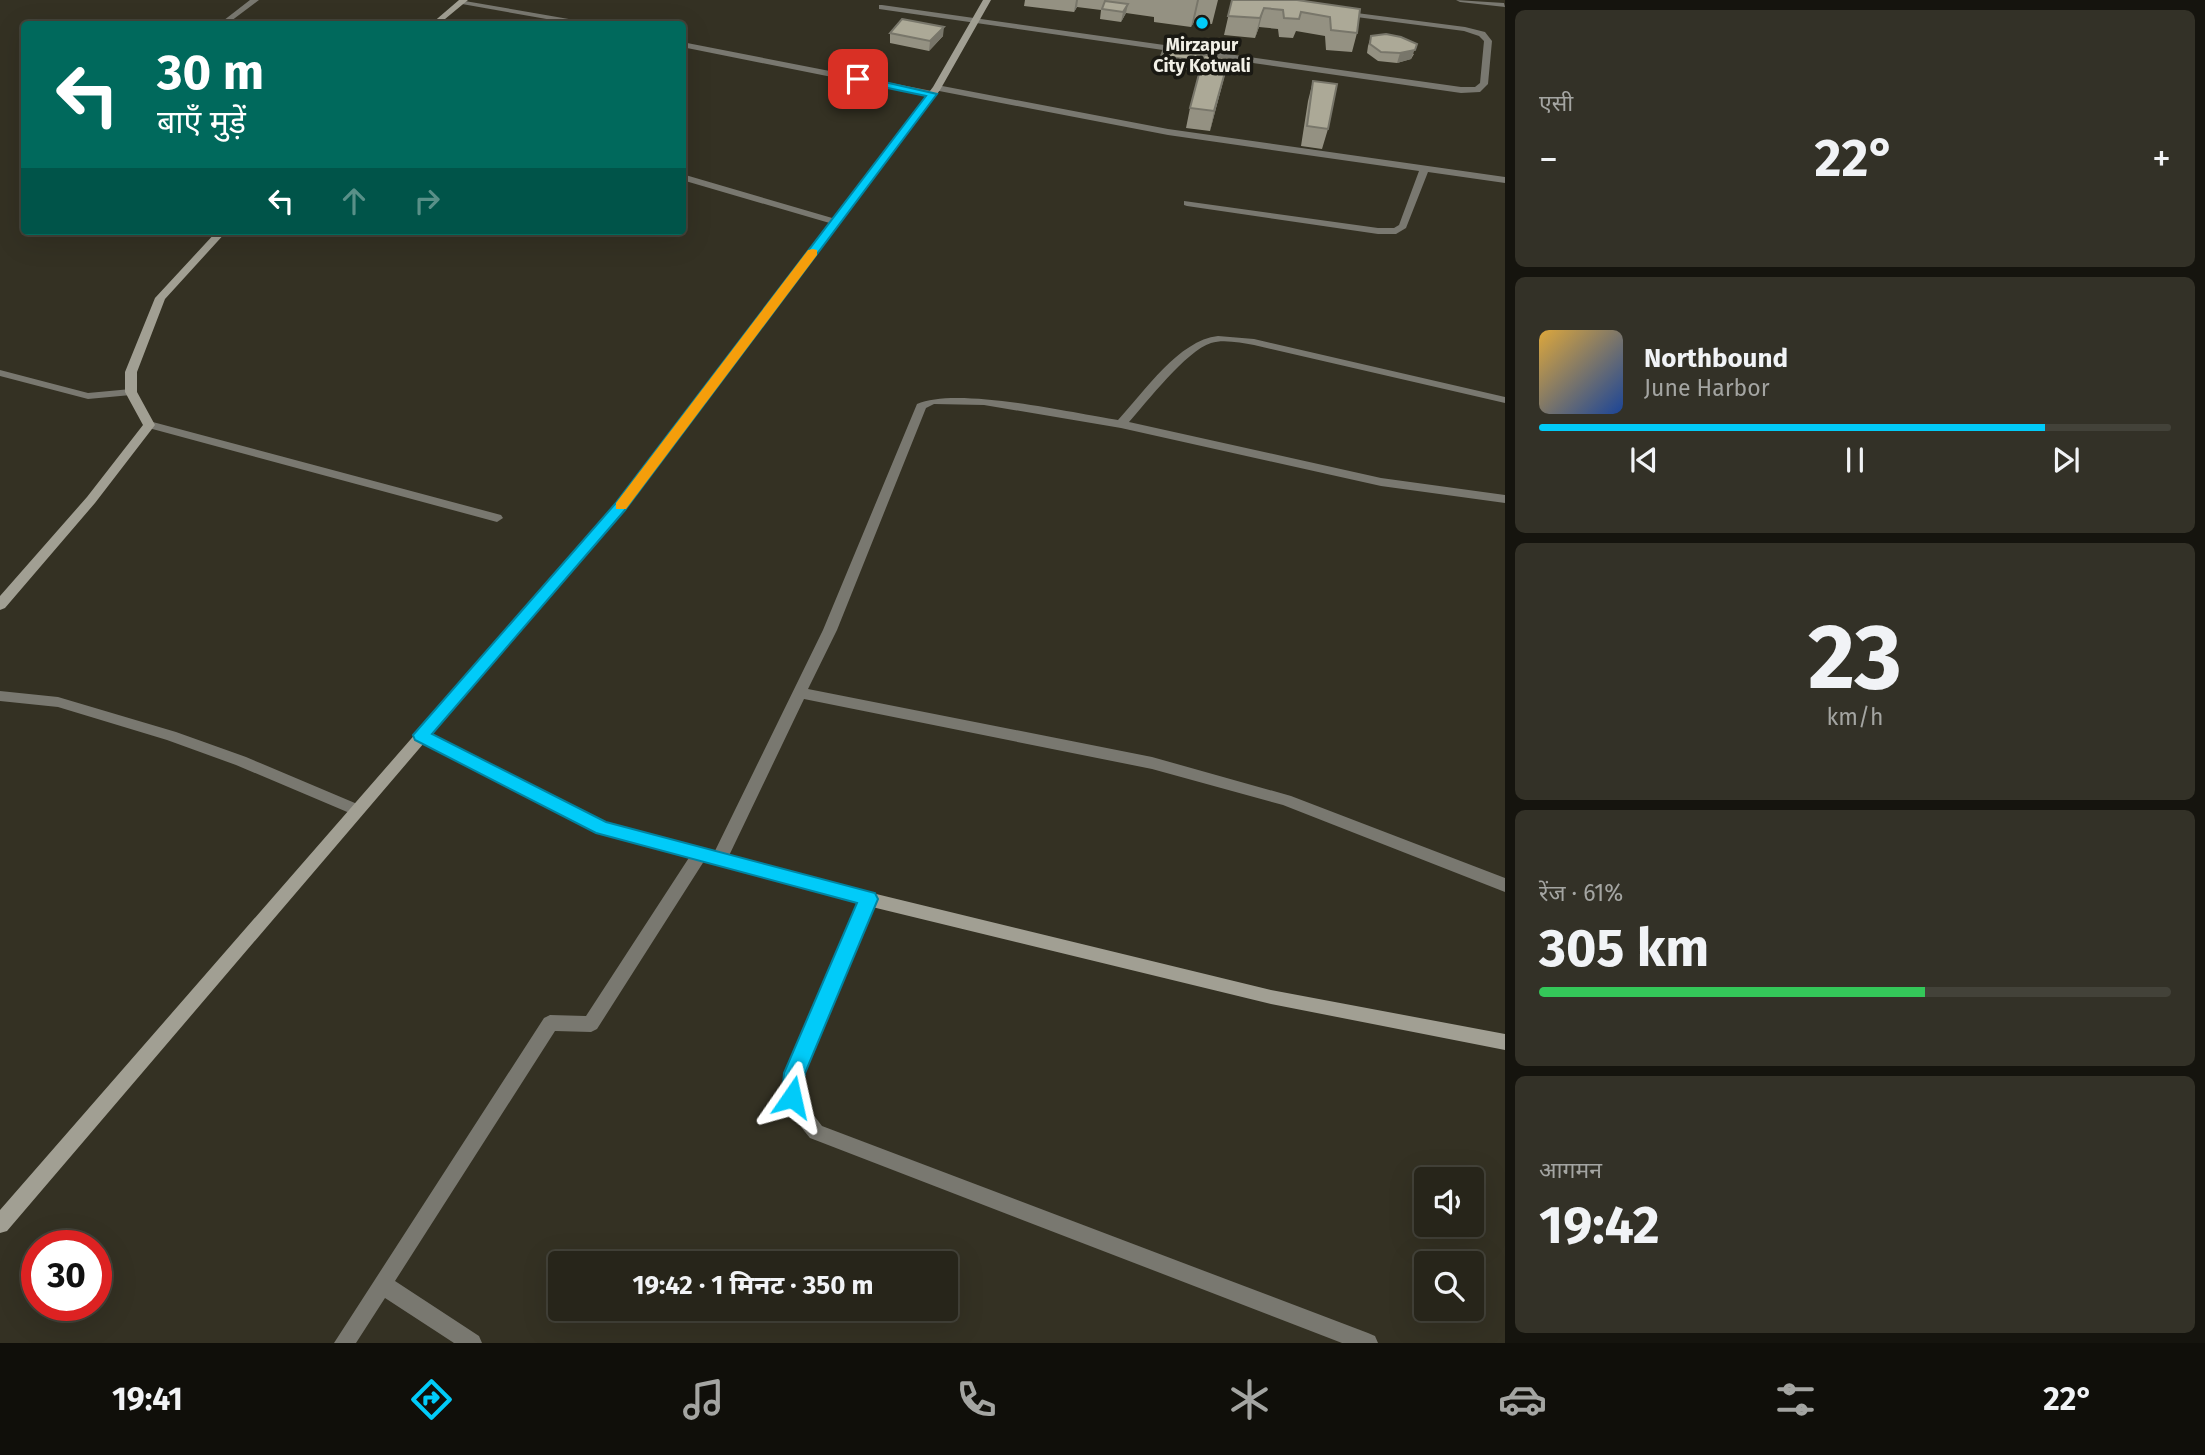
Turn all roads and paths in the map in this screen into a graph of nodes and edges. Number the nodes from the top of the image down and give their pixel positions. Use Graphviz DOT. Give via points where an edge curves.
graph roads {
  1 [pos="255,0"];
  2 [pos="987,0"];
  3 [pos="1460,0"];
  4 [pos="463,1"];
  5 [pos="1504,5"];
  6 [pos="882,7"];
  7 [pos="1326,11"];
  8 [pos="227,21"];
  9 [pos="439,21"];
  10 [pos="570,21"];
  11 [pos="975,21"];
  12 [pos="686,45"];
  13 [pos="935,91"];
  14 [pos="1424,167"];
  15 [pos="686,178"];
  16 [pos="1505,180"];
  17 [pos="1187,203"];
  18 [pos="836,222"];
  19 [pos="218,235"];
  20 [pos="0,373"];
  21 [pos="131,391"];
  22 [pos="1505,400"];
  23 [pos="1121,424"];
  24 [pos="149,425"];
  25 [pos="1505,499"];
  26 [pos="497,518"];
  27 [pos="0,605"];
  28 [pos="800,693"];
  29 [pos="0,696"];
  30 [pos="421,735"];
  31 [pos="357,810"];
  32 [pos="700,854"];
  33 [pos="719,859"];
  34 [pos="1505,886"];
  35 [pos="869,899"];
  36 [pos="1505,1042"];
  37 [pos="0,1224"];
  38 [pos="383,1285"];
  39 [pos="344,1343"];
  40 [pos="472,1343"];
  41 [pos="1368,1343"];
  1 -- 8 [label="street"];
  2 -- 11 [label="street"];
  3 -- 5 [label="street"];
  4 -- 9 [label="street"];
  4 -- 10 [label="street"];
  6 -- 11 [label="street"];
  7 -- 11 [label="street" via="1482,34 1488,41 1484,85 1461,90"];
  11 -- 13 [label="street"];
  12 -- 13 [label="street"];
  13 -- 14 [label="street" via="1168,132"];
  13 -- 18 [label="street"];
  14 -- 16 [label="street"];
  14 -- 17 [label="street" via="1396,231"];
  15 -- 18 [label="street"];
  18 -- 30 [label="street" via="620,507"];
  19 -- 21 [label="street" via="160,298 131,372"];
  20 -- 21 [label="street" via="88,396"];
  21 -- 24 [label="street"];
  22 -- 23 [label="street" via="1223,338 1203,341 1190,351"];
  23 -- 25 [label="street" via="1381,482"];
  23 -- 28 [label="street" via="984,402 932,401 921,406"];
  24 -- 26 [label="street"];
  24 -- 27 [label="street"];
  28 -- 33 [label="street"];
  28 -- 34 [label="street" via="1152,763 1286,800"];
  29 -- 31 [label="street" via="58,702 171,736"];
  30 -- 31 [label="street"];
  30 -- 32 [label="street" via="602,828"];
  31 -- 37 [label="street"];
  32 -- 33 [label="street"];
  32 -- 38 [label="street" via="591,1024 550,1024"];
  33 -- 35 [label="street"];
  35 -- 36 [label="street" via="1271,997"];
  35 -- 41 [label="street" via="794,1073 792,1097 800,1115 816,1132"];
  38 -- 39 [label="street"];
  38 -- 40 [label="street"];
}
